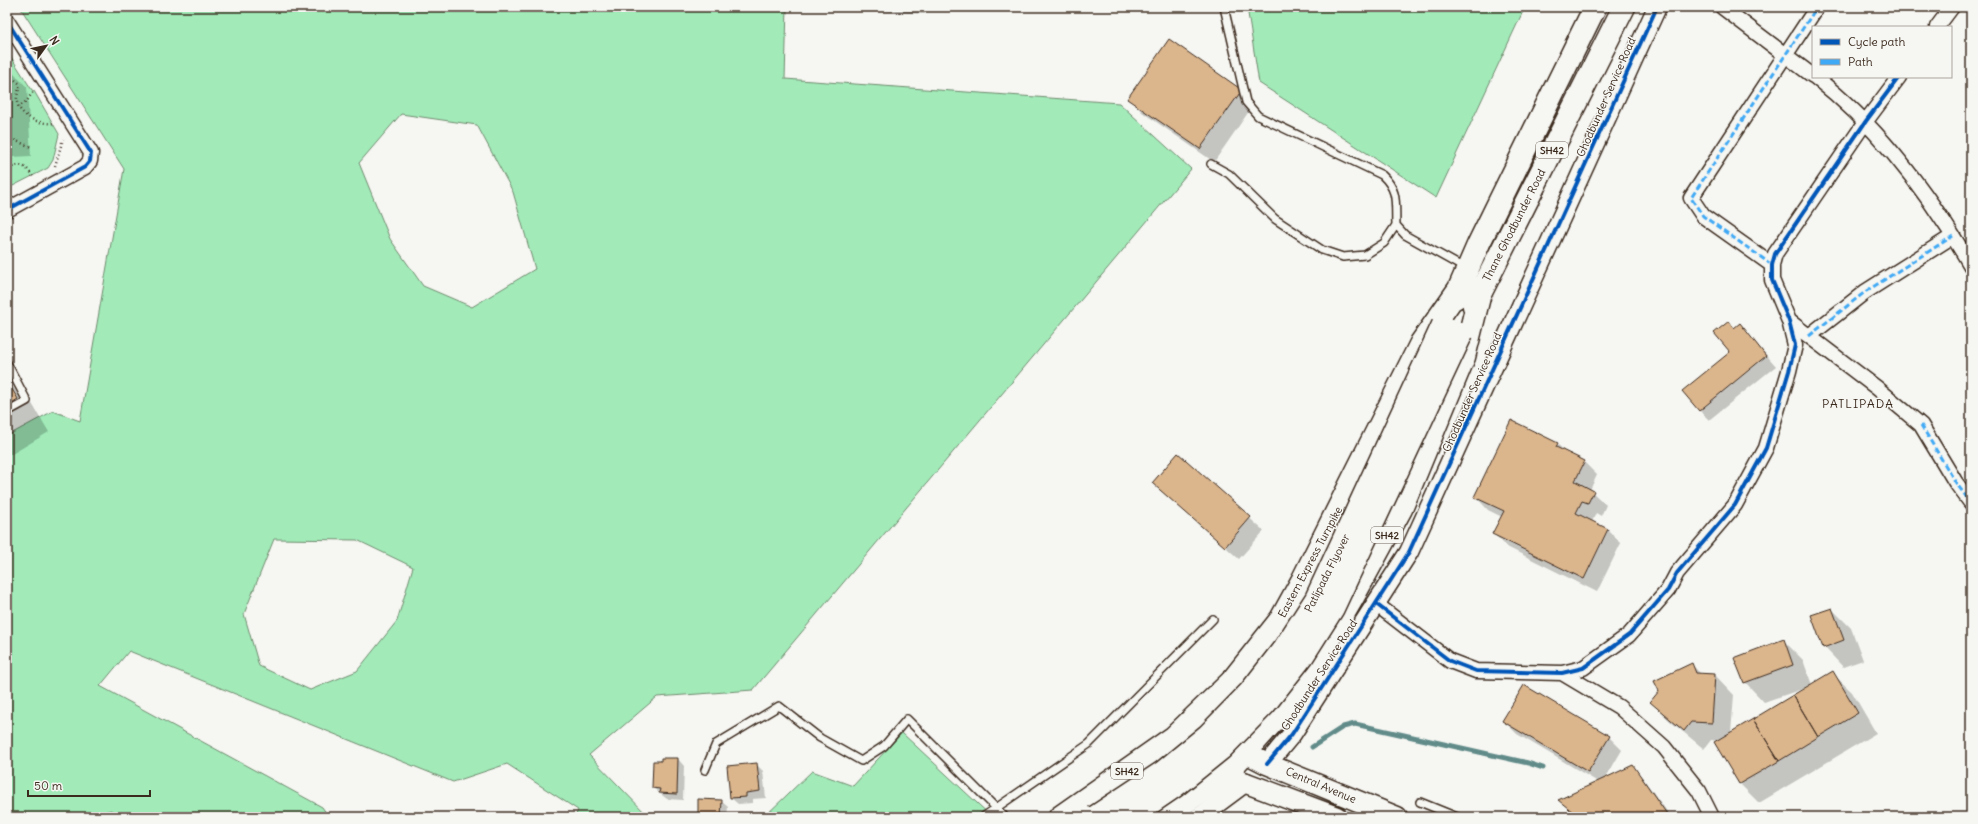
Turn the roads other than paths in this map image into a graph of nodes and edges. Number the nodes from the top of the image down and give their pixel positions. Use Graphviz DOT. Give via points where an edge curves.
graph roads {
  1 [pos="1224,7"];
  2 [pos="1595,7"];
  3 [pos="1624,7"];
  4 [pos="1657,7"];
  5 [pos="1722,7"];
  6 [pos="1817,7"];
  7 [pos="1952,7"];
  8 [pos="7,21"];
  9 [pos="1938,26"];
  10 [pos="13,40"];
  11 [pos="1785,54"];
  12 [pos="1812,74"];
  13 [pos="1816,78"];
  14 [pos="1898,78"];
  15 [pos="1866,121"];
  16 [pos="1211,164"];
  17 [pos="7,210"];
  18 [pos="1396,225"];
  19 [pos="1953,236"];
  20 [pos="1772,265"];
  21 [pos="1971,266"];
  22 [pos="1470,283"];
  23 [pos="1789,321"];
  24 [pos="1452,329"];
  25 [pos="1809,336"];
  26 [pos="7,363"];
  27 [pos="7,412"];
  28 [pos="1969,496"];
  29 [pos="1376,604"];
  30 [pos="1213,619"];
  31 [pos="1562,673"];
  32 [pos="1191,721"];
  33 [pos="1174,736"];
  34 [pos="1245,754"];
  35 [pos="1267,764"];
  36 [pos="705,770"];
  37 [pos="1226,775"];
  38 [pos="1246,782"];
  39 [pos="1420,802"];
  40 [pos="996,808"];
  41 [pos="983,817"];
  42 [pos="1005,817"];
  43 [pos="1060,817"];
  44 [pos="1095,817"];
  45 [pos="1130,817"];
  46 [pos="1164,817"];
  47 [pos="1199,817"];
  48 [pos="1337,817"];
  49 [pos="1397,817"];
  50 [pos="1457,817"];
  51 [pos="1712,817"];
  1 -- 18 [label="lane" via="1246,102 1258,116 1382,175 1391,184 1396,196"];
  2 -- 22 [label="main road, Thane Ghodbunder Road / SH42"];
  3 -- 22 [label="main road, Thane Ghodbunder Road / SH42"];
  4 -- 29 [label="street, Ghodbunder Service Road" via="1409,552"];
  5 -- 11 [label="street"];
  6 -- 11 [label="street"];
  7 -- 9 [label="street"];
  8 -- 10 [label="street"];
  10 -- 17 [label="street" via="47,83 91,153 90,161 84,166"];
  11 -- 12 [label="street"];
  11 -- 20 [label="street" via="1691,198 1703,216"];
  13 -- 15 [label="street"];
  14 -- 15 [label="street"];
  15 -- 19 [label="street"];
  15 -- 20 [label="street" via="1775,254"];
  16 -- 18 [label="lane" via="1229,174 1275,219 1322,250 1343,257 1365,255 1384,243"];
  18 -- 22 [label="lane" via="1405,235"];
  19 -- 21 [label="street"];
  19 -- 25 [label="street" via="1866,292"];
  20 -- 23 [label="street" via="1772,280"];
  22 -- 24 [label="main road, Patlipada Flyover"];
  22 -- 32 [label="main road, Eastern Express Turnpike / SH42" via="1421,344 1281,619 1231,682"];
  22 -- 34 [label="main road, SH42" via="1464,357 1401,509 1312,668 1280,716"];
  23 -- 25 [label="street"];
  23 -- 31 [label="street" via="1795,345 1790,371 1766,448 1735,505 1629,635 1583,668"];
  24 -- 44 [label="main road, Patlipada Flyover, bridge" via="1316,599 1286,647 1250,692 1208,735 1163,772"];
  24 -- 45 [label="main road, Patlipada Flyover, bridge" via="1333,608 1302,657 1265,704 1221,748 1174,788"];
  25 -- 28 [label="street" via="1922,425"];
  26 -- 27 [label="lane" via="28,401"];
  29 -- 31 [label="street" via="1450,660 1476,671"];
  29 -- 35 [label="street, Ghodbunder Service Road" via="1292,734"];
  30 -- 40 [label="lane" via="1089,744"];
  31 -- 51 [label="street" via="1619,707 1664,747 1699,791"];
  32 -- 33 [label="main road, Eastern Express Turnpike / SH42"];
  32 -- 34 [label="main road, Central Avenue"];
  33 -- 37 [label="main road"];
  33 -- 43 [label="main road, Eastern Express Turnpike / SH42"];
  34 -- 35 [label="main road, Central Avenue"];
  34 -- 37 [label="main road, SH42"];
  35 -- 49 [label="main road, Central Avenue"];
  36 -- 40 [label="lane" via="716,744 779,706 820,738 862,761 884,746 907,718"];
  37 -- 38 [label="main road"];
  37 -- 46 [label="main road, SH42"];
  38 -- 47 [label="street"];
  38 -- 48 [label="main road"];
  39 -- 50 [label="lane"];
  40 -- 41 [label="lane"];
  40 -- 42 [label="lane"];
}
